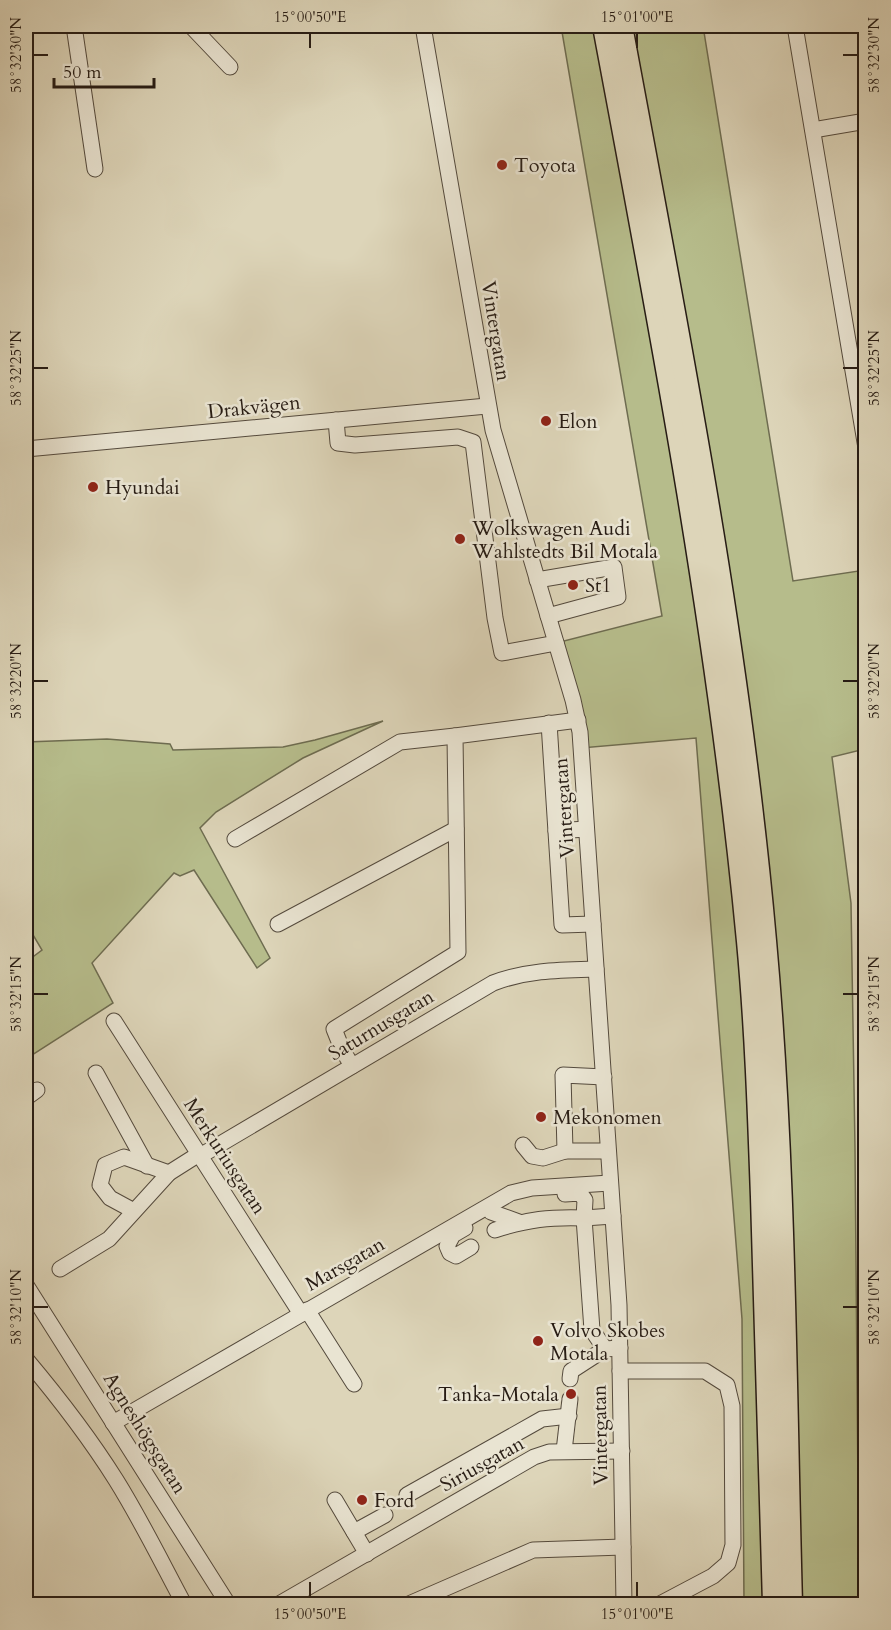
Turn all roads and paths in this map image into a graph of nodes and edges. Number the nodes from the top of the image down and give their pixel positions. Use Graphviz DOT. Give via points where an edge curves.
graph roads {
  1 [pos="74,26"];
  2 [pos="191,26"];
  3 [pos="423,26"];
  4 [pos="603,26"];
  5 [pos="621,26"];
  6 [pos="795,26"];
  7 [pos="230,67"];
  8 [pos="866,121"];
  9 [pos="813,130"];
  10 [pos="95,169"];
  11 [pos="487,406"];
  12 [pos="336,420"];
  13 [pos="866,448"];
  14 [pos="26,449"];
  15 [pos="537,580"];
  16 [pos="548,616"];
  17 [pos="556,643"];
  18 [pos="578,720"];
  19 [pos="549,723"];
  20 [pos="455,736"];
  21 [pos="456,829"];
  22 [pos="586,829"];
  23 [pos="556,831"];
  24 [pos="235,838"];
  25 [pos="278,924"];
  26 [pos="593,924"];
  27 [pos="596,969"];
  28 [pos="114,1021"];
  29 [pos="352,1066"];
  30 [pos="96,1073"];
  31 [pos="603,1077"];
  32 [pos="523,1144"];
  33 [pos="565,1151"];
  34 [pos="608,1151"];
  35 [pos="200,1155"];
  36 [pos="147,1166"];
  37 [pos="169,1173"];
  38 [pos="610,1183"];
  39 [pos="134,1211"];
  40 [pos="491,1212"];
  41 [pos="613,1216"];
  42 [pos="584,1218"];
  43 [pos="519,1222"];
  44 [pos="495,1230"];
  45 [pos="471,1247"];
  46 [pos="60,1269"];
  47 [pos="26,1285"];
  48 [pos="304,1312"];
  49 [pos="613,1348"];
  50 [pos="26,1359"];
  51 [pos="621,1371"];
  52 [pos="570,1379"];
  53 [pos="354,1384"];
  54 [pos="570,1399"];
  55 [pos="569,1416"];
  56 [pos="113,1423"];
  57 [pos="564,1451"];
  58 [pos="622,1451"];
  59 [pos="407,1495"];
  60 [pos="335,1500"];
  61 [pos="385,1515"];
  62 [pos="354,1532"];
  63 [pos="623,1547"];
  64 [pos="367,1554"];
  65 [pos="184,1605"];
  66 [pos="228,1605"];
  67 [pos="279,1605"];
  68 [pos="409,1605"];
  69 [pos="624,1605"];
  70 [pos="660,1605"];
  71 [pos="774,1605"];
  72 [pos="791,1605"];
  1 -- 10 [label="street"];
  2 -- 7 [label="street"];
  3 -- 11 [label="street, Vintergatan"];
  4 -- 71 [label="highway" via="680,445 740,866 758,1078"];
  5 -- 72 [label="highway" via="697,443 756,855 775,1079"];
  6 -- 9 [label="street"];
  8 -- 9 [label="street"];
  9 -- 13 [label="street"];
  11 -- 12 [label="street, Drakvägen"];
  11 -- 15 [label="street, Vintergatan"];
  12 -- 14 [label="street, Drakvägen"];
  12 -- 17 [label="street" via="338,443 458,437 473,442 502,653"];
  15 -- 16 [label="street, Vintergatan"];
  15 -- 16 [label="street" via="614,567 618,597"];
  16 -- 17 [label="street, Vintergatan"];
  17 -- 18 [label="street, Vintergatan"];
  18 -- 19 [label="street"];
  18 -- 22 [label="street, Vintergatan"];
  19 -- 20 [label="street"];
  19 -- 23 [label="street"];
  20 -- 21 [label="street"];
  20 -- 24 [label="street" via="400,742"];
  21 -- 25 [label="street"];
  21 -- 29 [label="street" via="458,952 334,1029"];
  22 -- 23 [label="street"];
  22 -- 26 [label="street, Vintergatan"];
  23 -- 26 [label="street" via="562,926"];
  26 -- 27 [label="street, Vintergatan"];
  27 -- 29 [label="street, Saturnusgatan" via="534,972 493,983"];
  27 -- 31 [label="street, Vintergatan"];
  28 -- 35 [label="street, Merkuriusgatan"];
  29 -- 35 [label="street, Saturnusgatan"];
  30 -- 36 [label="street"];
  31 -- 33 [label="street" via="563,1075"];
  31 -- 34 [label="street, Vintergatan"];
  32 -- 33 [label="street" via="532,1156 543,1158"];
  33 -- 34 [label="street"];
  34 -- 38 [label="street, Vintergatan"];
  35 -- 37 [label="street, Saturnusgatan"];
  35 -- 48 [label="street, Merkuriusgatan"];
  36 -- 37 [label="street"];
  36 -- 39 [label="street" via="124,1157 105,1165 100,1185 110,1197"];
  37 -- 39 [label="street, Saturnusgatan"];
  38 -- 41 [label="street, Vintergatan"];
  38 -- 48 [label="street, Marsgatan" via="511,1193"];
  39 -- 46 [label="street, Saturnusgatan" via="109,1239"];
  40 -- 42 [label="street" via="536,1195 580,1193 585,1200"];
  40 -- 43 [label="street"];
  40 -- 45 [label="street" via="453,1235 447,1246 456,1256"];
  41 -- 42 [label="street"];
  41 -- 49 [label="street, Vintergatan" via="619,1305"];
  42 -- 43 [label="street" via="549,1217"];
  42 -- 49 [label="street" via="592,1330"];
  43 -- 44 [label="street"];
  47 -- 56 [label="street, Agneshögsgatan"];
  48 -- 53 [label="street, Merkuriusgatan"];
  48 -- 56 [label="street, Marsgatan"];
  49 -- 51 [label="street, Vintergatan"];
  49 -- 52 [label="street" via="571,1371"];
  50 -- 65 [label="street" via="115,1479"];
  51 -- 58 [label="street, Vintergatan"];
  51 -- 70 [label="street" via="705,1371 727,1385 732,1406 734,1545 728,1563 713,1576"];
  54 -- 55 [label="street"];
  55 -- 57 [label="street"];
  55 -- 59 [label="street" via="542,1419"];
  56 -- 66 [label="street, Agneshögsgatan"];
  57 -- 58 [label="street, Siriusgatan"];
  57 -- 64 [label="street, Siriusgatan" via="534,1457"];
  58 -- 63 [label="street, Vintergatan"];
  60 -- 62 [label="street"];
  61 -- 62 [label="street"];
  62 -- 64 [label="street"];
  63 -- 68 [label="street" via="533,1550"];
  63 -- 69 [label="street, Vintergatan"];
  64 -- 67 [label="street, Siriusgatan"];
}
